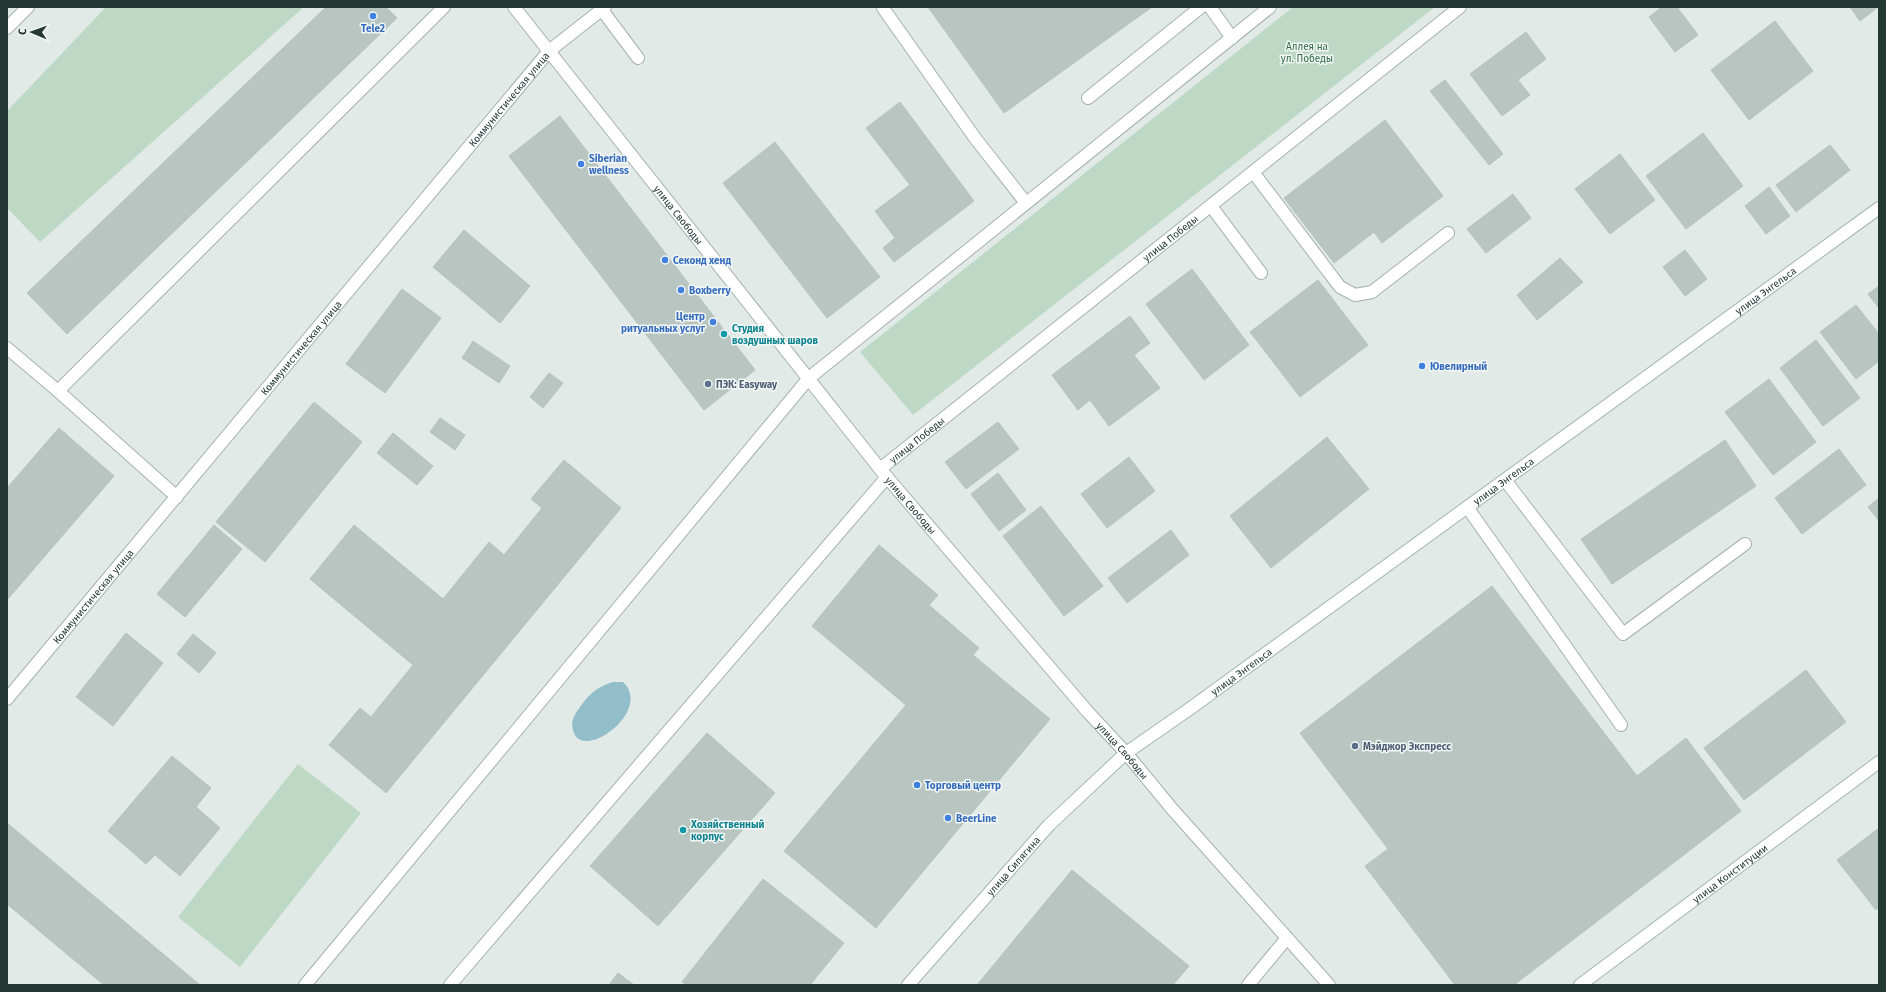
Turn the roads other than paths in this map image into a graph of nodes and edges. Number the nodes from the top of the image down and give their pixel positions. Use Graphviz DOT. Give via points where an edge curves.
graph roads {
  1 [pos="28,7"];
  2 [pos="444,7"];
  3 [pos="514,7"];
  4 [pos="1201,7"];
  5 [pos="1210,7"];
  6 [pos="1270,7"];
  7 [pos="1460,7"];
  8 [pos="604,8"];
  9 [pos="883,8"];
  10 [pos="7,28"];
  11 [pos="1232,38"];
  12 [pos="549,51"];
  13 [pos="638,58"];
  14 [pos="1088,98"];
  15 [pos="1253,172"];
  16 [pos="1026,203"];
  17 [pos="1211,206"];
  18 [pos="1879,208"];
  19 [pos="1448,233"];
  20 [pos="1262,273"];
  21 [pos="7,348"];
  22 [pos="810,378"];
  23 [pos="58,391"];
  24 [pos="884,473"];
  25 [pos="1505,480"];
  26 [pos="177,497"];
  27 [pos="1467,507"];
  28 [pos="1745,544"];
  29 [pos="7,699"];
  30 [pos="1621,725"];
  31 [pos="1126,753"];
  32 [pos="1879,762"];
  33 [pos="1287,938"];
  34 [pos="305,985"];
  35 [pos="450,985"];
  36 [pos="908,985"];
  37 [pos="1248,985"];
  38 [pos="1329,985"];
  39 [pos="1580,985"];
  1 -- 10 [label="street"];
  2 -- 23 [label="street"];
  3 -- 12 [label="street, улица Свободы"];
  4 -- 14 [label="street"];
  5 -- 11 [label="street"];
  6 -- 11 [label="street"];
  7 -- 15 [label="street, улица Победы"];
  8 -- 12 [label="street, Коммунистическая улица"];
  8 -- 13 [label="street"];
  9 -- 16 [label="street" via="975,138"];
  11 -- 16 [label="street"];
  12 -- 22 [label="street, улица Свободы"];
  12 -- 26 [label="street, Коммунистическая улица"];
  15 -- 17 [label="street, улица Победы"];
  15 -- 19 [label="street" via="1340,287 1355,294 1372,292"];
  16 -- 22 [label="street"];
  17 -- 20 [label="street"];
  17 -- 24 [label="street, улица Победы"];
  18 -- 25 [label="street, улица Энгельса"];
  21 -- 23 [label="street"];
  22 -- 24 [label="street, улица Свободы"];
  22 -- 34 [label="street"];
  23 -- 26 [label="street"];
  24 -- 31 [label="street, улица Свободы" via="1087,711"];
  24 -- 35 [label="street, улица Победы"];
  25 -- 27 [label="street, улица Энгельса"];
  25 -- 28 [label="street" via="1623,634"];
  26 -- 29 [label="street, Коммунистическая улица"];
  27 -- 30 [label="street"];
  27 -- 31 [label="street, улица Энгельса"];
  31 -- 33 [label="street, улица Свободы"];
  31 -- 36 [label="street, улица Сипягина" via="1049,826"];
  32 -- 39 [label="street, улица Конституции"];
  33 -- 37 [label="street"];
  33 -- 38 [label="street, улица Свободы"];
}
